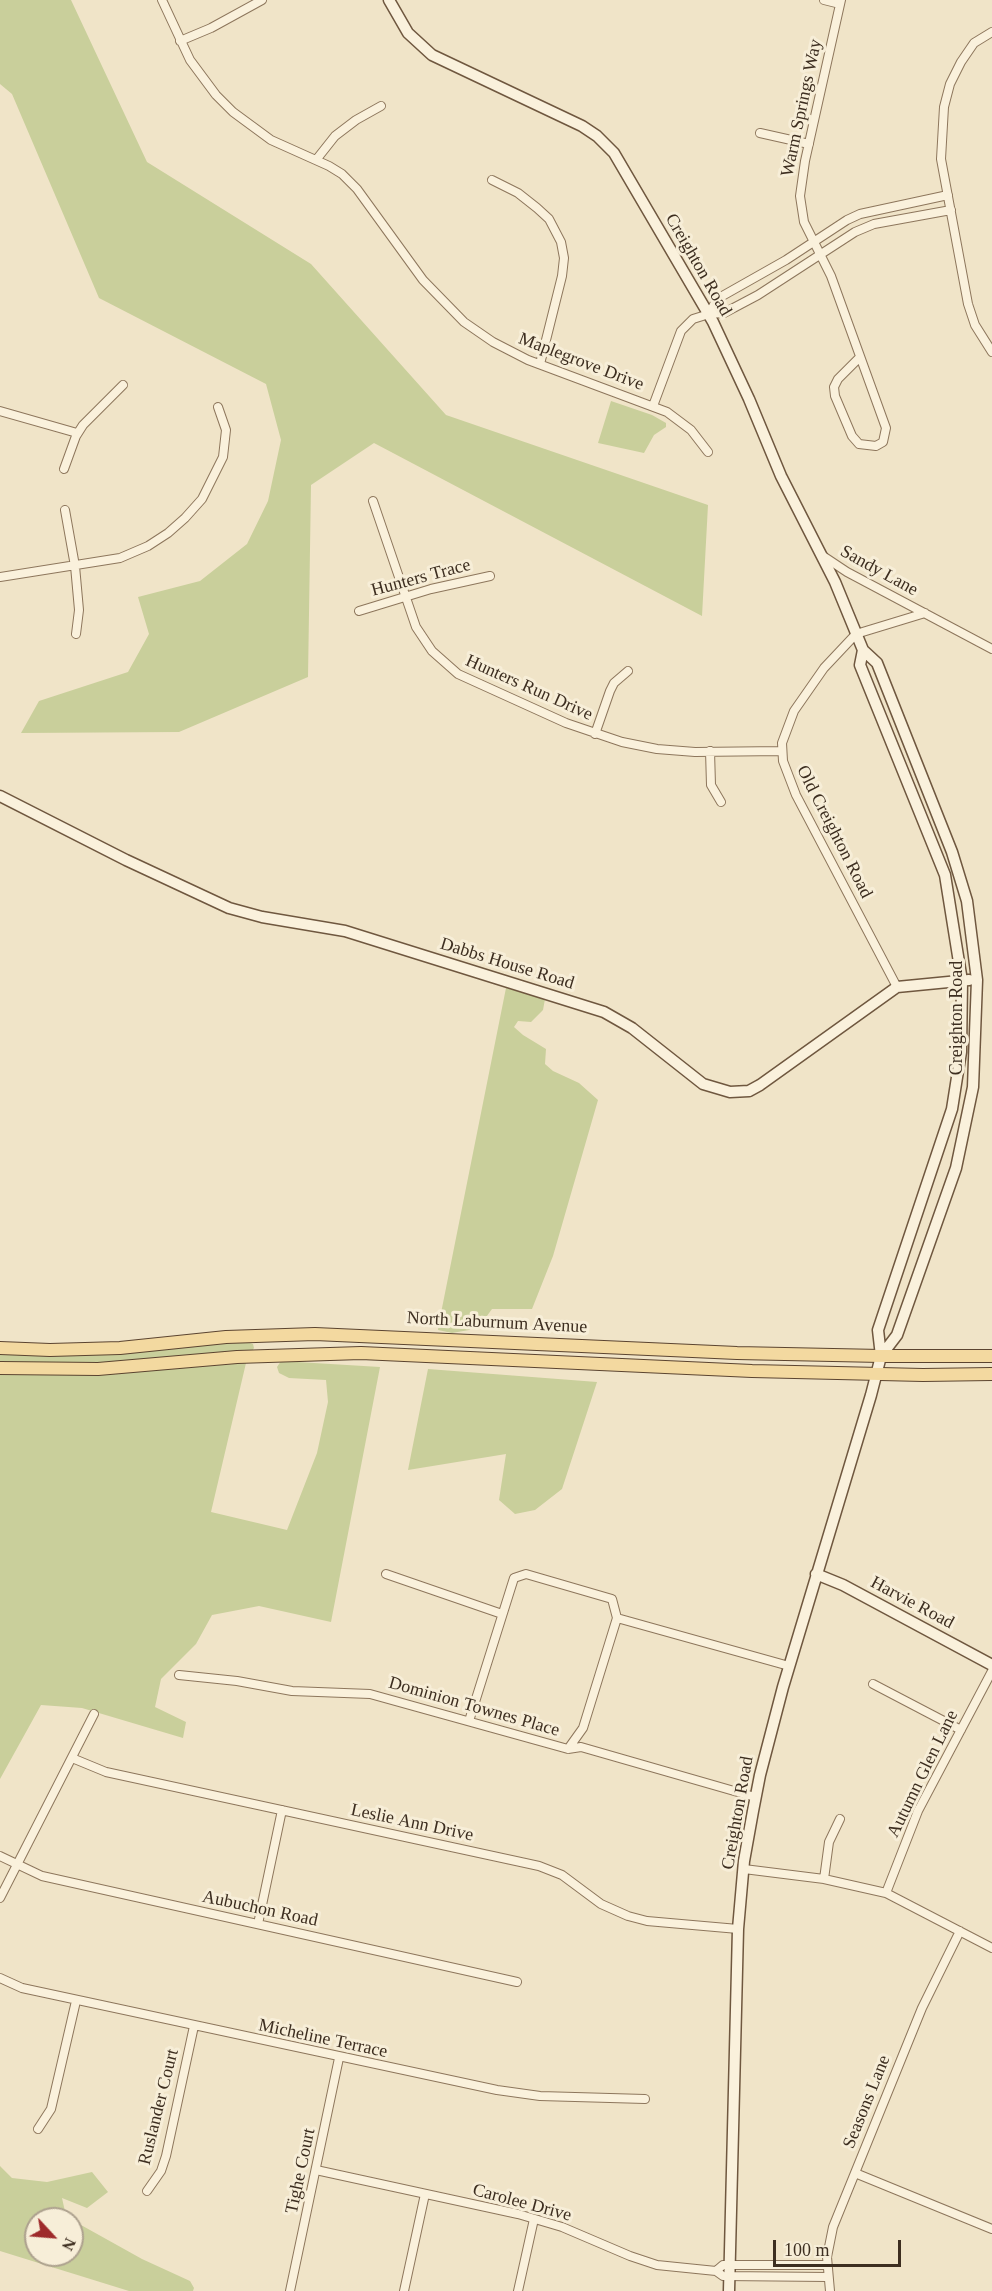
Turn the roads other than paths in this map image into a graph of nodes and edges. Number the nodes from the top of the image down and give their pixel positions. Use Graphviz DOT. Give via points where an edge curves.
graph roads {
  1 [pos="162,0"];
  2 [pos="262,0"];
  3 [pos="389,0"];
  4 [pos="824,0"];
  5 [pos="841,2"];
  6 [pos="992,32"];
  7 [pos="180,41"];
  8 [pos="381,106"];
  9 [pos="760,133"];
  10 [pos="809,144"];
  11 [pos="316,160"];
  12 [pos="492,180"];
  13 [pos="948,195"];
  14 [pos="951,210"];
  15 [pos="813,241"];
  16 [pos="821,254"];
  17 [pos="709,314"];
  18 [pos="992,352"];
  19 [pos="860,357"];
  20 [pos="540,364"];
  21 [pos="123,385"];
  22 [pos="653,406"];
  23 [pos="218,407"];
  24 [pos="0,411"];
  25 [pos="78,433"];
  26 [pos="708,452"];
  27 [pos="64,470"];
  28 [pos="373,501"];
  29 [pos="65,510"];
  30 [pos="820,554"];
  31 [pos="75,566"];
  32 [pos="490,576"];
  33 [pos="0,577"];
  34 [pos="405,597"];
  35 [pos="359,611"];
  36 [pos="925,613"];
  37 [pos="76,634"];
  38 [pos="856,634"];
  39 [pos="992,649"];
  40 [pos="863,650"];
  41 [pos="628,670"];
  42 [pos="595,734"];
  43 [pos="710,751"];
  44 [pos="782,751"];
  45 [pos="0,796"];
  46 [pos="721,802"];
  47 [pos="977,980"];
  48 [pos="962,981"];
  49 [pos="897,987"];
  50 [pos="0,1348"];
  51 [pos="881,1356"];
  52 [pos="992,1356"];
  53 [pos="0,1368"];
  54 [pos="876,1374"];
  55 [pos="992,1374"];
  56 [pos="386,1574"];
  57 [pos="816,1574"];
  58 [pos="502,1614"];
  59 [pos="617,1618"];
  60 [pos="992,1665"];
  61 [pos="789,1666"];
  62 [pos="992,1671"];
  63 [pos="179,1675"];
  64 [pos="873,1684"];
  65 [pos="94,1714"];
  66 [pos="469,1721"];
  67 [pos="961,1730"];
  68 [pos="568,1749"];
  69 [pos="72,1758"];
  70 [pos="755,1797"];
  71 [pos="282,1810"];
  72 [pos="840,1819"];
  73 [pos="0,1856"];
  74 [pos="17,1865"];
  75 [pos="744,1869"];
  76 [pos="824,1879"];
  77 [pos="886,1893"];
  78 [pos="0,1898"];
  79 [pos="258,1924"];
  80 [pos="738,1929"];
  81 [pos="960,1931"];
  82 [pos="992,1948"];
  83 [pos="0,1978"];
  84 [pos="518,1982"];
  85 [pos="76,2001"];
  86 [pos="194,2026"];
  87 [pos="339,2058"];
  88 [pos="645,2099"];
  89 [pos="38,2128"];
  90 [pos="316,2170"];
  91 [pos="855,2173"];
  92 [pos="147,2191"];
  93 [pos="425,2194"];
  94 [pos="534,2219"];
  95 [pos="992,2229"];
  96 [pos="827,2265"];
  97 [pos="729,2271"];
  98 [pos="828,2277"];
  99 [pos="290,2291"];
  100 [pos="404,2291"];
  101 [pos="518,2291"];
  102 [pos="729,2291"];
  103 [pos="830,2291"];
  1 -- 7 [label="street, Maplegrove Drive"];
  2 -- 7 [label="street"];
  3 -- 17 [label="main road, Creighton Road" via="408,33 432,55 597,135 614,153"];
  4 -- 5 [label="street"];
  5 -- 10 [label="street, Warm Springs Way"];
  6 -- 13 [label="street" via="974,43 961,62 944,107 941,159"];
  7 -- 11 [label="street, Maplegrove Drive" via="204,80 233,112 271,140"];
  8 -- 11 [label="street" via="335,136"];
  9 -- 10 [label="street"];
  10 -- 15 [label="street, Warm Springs Way" via="800,196 804,222"];
  11 -- 20 [label="street, Maplegrove Drive" via="353,184 423,280 464,322 493,342"];
  12 -- 20 [label="street" via="537,208 549,219 561,242 562,276"];
  13 -- 14 [label="street"];
  13 -- 15 [label="street" via="860,214"];
  14 -- 16 [label="street" via="874,224"];
  14 -- 18 [label="street" via="968,304 975,325"];
  15 -- 16 [label="street, Warm Springs Way"];
  15 -- 17 [label="street" via="717,299"];
  16 -- 17 [label="street" via="758,295 724,313"];
  16 -- 19 [label="street, Warm Springs Way"];
  17 -- 22 [label="street" via="693,319 681,331"];
  17 -- 30 [label="main road, Creighton Road"];
  19 -- 19 [label="street, Warm Springs Way" via="886,428 883,442 876,446 859,444 852,436 835,396 838,379"];
  20 -- 22 [label="street, Maplegrove Drive"];
  21 -- 25 [label="street"];
  22 -- 26 [label="street, Maplegrove Drive" via="685,424"];
  23 -- 31 [label="street" via="226,430 225,447 210,485 194,508 148,546 120,558"];
  24 -- 25 [label="street"];
  25 -- 27 [label="street"];
  28 -- 34 [label="street, Hunters Run Drive"];
  29 -- 31 [label="street"];
  30 -- 36 [label="street, Sandy Lane"];
  30 -- 38 [label="main road, Creighton Road"];
  31 -- 33 [label="street"];
  31 -- 37 [label="street" via="79,616"];
  32 -- 34 [label="street, Hunters Trace"];
  34 -- 35 [label="street, Hunters Trace"];
  34 -- 42 [label="street, Hunters Run Drive" via="420,634 449,668 480,686"];
  36 -- 38 [label="street, Sandy Lane"];
  36 -- 39 [label="street, Sandy Lane"];
  38 -- 40 [label="main road, Creighton Road"];
  38 -- 44 [label="street, Old Creighton Road" via="824,668 794,711"];
  40 -- 47 [label="main road, Creighton Road" via="877,663 952,852 967,901"];
  40 -- 48 [label="main road, Creighton Road" via="860,665 945,875"];
  41 -- 42 [label="street" via="610,691"];
  42 -- 43 [label="street, Hunters Run Drive" via="642,746"];
  43 -- 44 [label="street, Hunters Run Drive"];
  43 -- 46 [label="street" via="711,785"];
  44 -- 49 [label="street, Old Creighton Road" via="796,795"];
  45 -- 49 [label="main road, Dabbs House Road" via="229,908 345,931 604,1012 632,1028 703,1084 730,1092 749,1091 760,1085"];
  47 -- 48 [label="main road"];
  47 -- 51 [label="main road, Creighton Road" via="973,1086 962,1147 897,1335"];
  48 -- 49 [label="main road"];
  48 -- 51 [label="main road, Creighton Road" via="962,1034 955,1096 878,1330"];
  50 -- 51 [label="main road, North Laburnum Avenue" via="120,1348 226,1337 315,1334"];
  51 -- 52 [label="main road, North Laburnum Avenue"];
  51 -- 54 [label="main road, Creighton Road"];
  53 -- 54 [label="main road, North Laburnum Avenue" via="98,1369 255,1356 361,1353"];
  54 -- 55 [label="main road, North Laburnum Avenue"];
  54 -- 57 [label="main road, Creighton Road"];
  56 -- 58 [label="street"];
  57 -- 60 [label="main road, Harvie Road"];
  57 -- 61 [label="main road, Creighton Road"];
  58 -- 59 [label="street" via="514,1578 526,1574 612,1599"];
  58 -- 66 [label="street"];
  59 -- 61 [label="street"];
  59 -- 68 [label="street" via="583,1728"];
  61 -- 70 [label="main road, Creighton Road"];
  62 -- 67 [label="street, Autumn Glen Lane"];
  63 -- 66 [label="street, Dominion Townes Place" via="292,1691 370,1694"];
  64 -- 67 [label="street"];
  65 -- 69 [label="street"];
  66 -- 68 [label="street, Dominion Townes Place"];
  67 -- 77 [label="street, Autumn Glen Lane" via="918,1811"];
  68 -- 70 [label="street, Dominion Townes Place" via="581,1747"];
  69 -- 71 [label="street, Leslie Ann Drive" via="106,1772"];
  69 -- 74 [label="street"];
  70 -- 75 [label="main road, Creighton Road"];
  71 -- 79 [label="street"];
  71 -- 80 [label="street, Leslie Ann Drive" via="539,1866 562,1875 611,1909 638,1919"];
  72 -- 76 [label="street" via="828,1842"];
  73 -- 74 [label="street, Aubuchon Road"];
  74 -- 78 [label="street"];
  74 -- 79 [label="street, Aubuchon Road" via="42,1876"];
  75 -- 76 [label="street"];
  75 -- 80 [label="main road, Creighton Road"];
  76 -- 77 [label="street"];
  77 -- 81 [label="street"];
  79 -- 84 [label="street, Aubuchon Road"];
  80 -- 97 [label="main road, Creighton Road"];
  81 -- 82 [label="street"];
  81 -- 91 [label="street, Seasons Lane" via="922,2008"];
  83 -- 85 [label="street, Micheline Terrace" via="22,1988"];
  85 -- 86 [label="street, Micheline Terrace"];
  85 -- 89 [label="street" via="51,2109"];
  86 -- 87 [label="street, Micheline Terrace"];
  86 -- 92 [label="street, Ruslander Court" via="161,2171"];
  87 -- 88 [label="street, Micheline Terrace" via="514,2093"];
  87 -- 90 [label="street, Tighe Court"];
  90 -- 93 [label="street, Carolee Drive"];
  90 -- 99 [label="street, Tighe Court"];
  91 -- 95 [label="street"];
  91 -- 96 [label="street, Seasons Lane" via="832,2227"];
  93 -- 94 [label="street, Carolee Drive"];
  93 -- 100 [label="street"];
  94 -- 97 [label="street, Carolee Drive" via="645,2262 717,2271 723,2265"];
  94 -- 101 [label="street"];
  96 -- 97 [label="street"];
  96 -- 98 [label="street, Seasons Lane"];
  97 -- 98 [label="street"];
  97 -- 102 [label="main road, Creighton Road"];
  98 -- 103 [label="street, Seasons Lane"];
}
